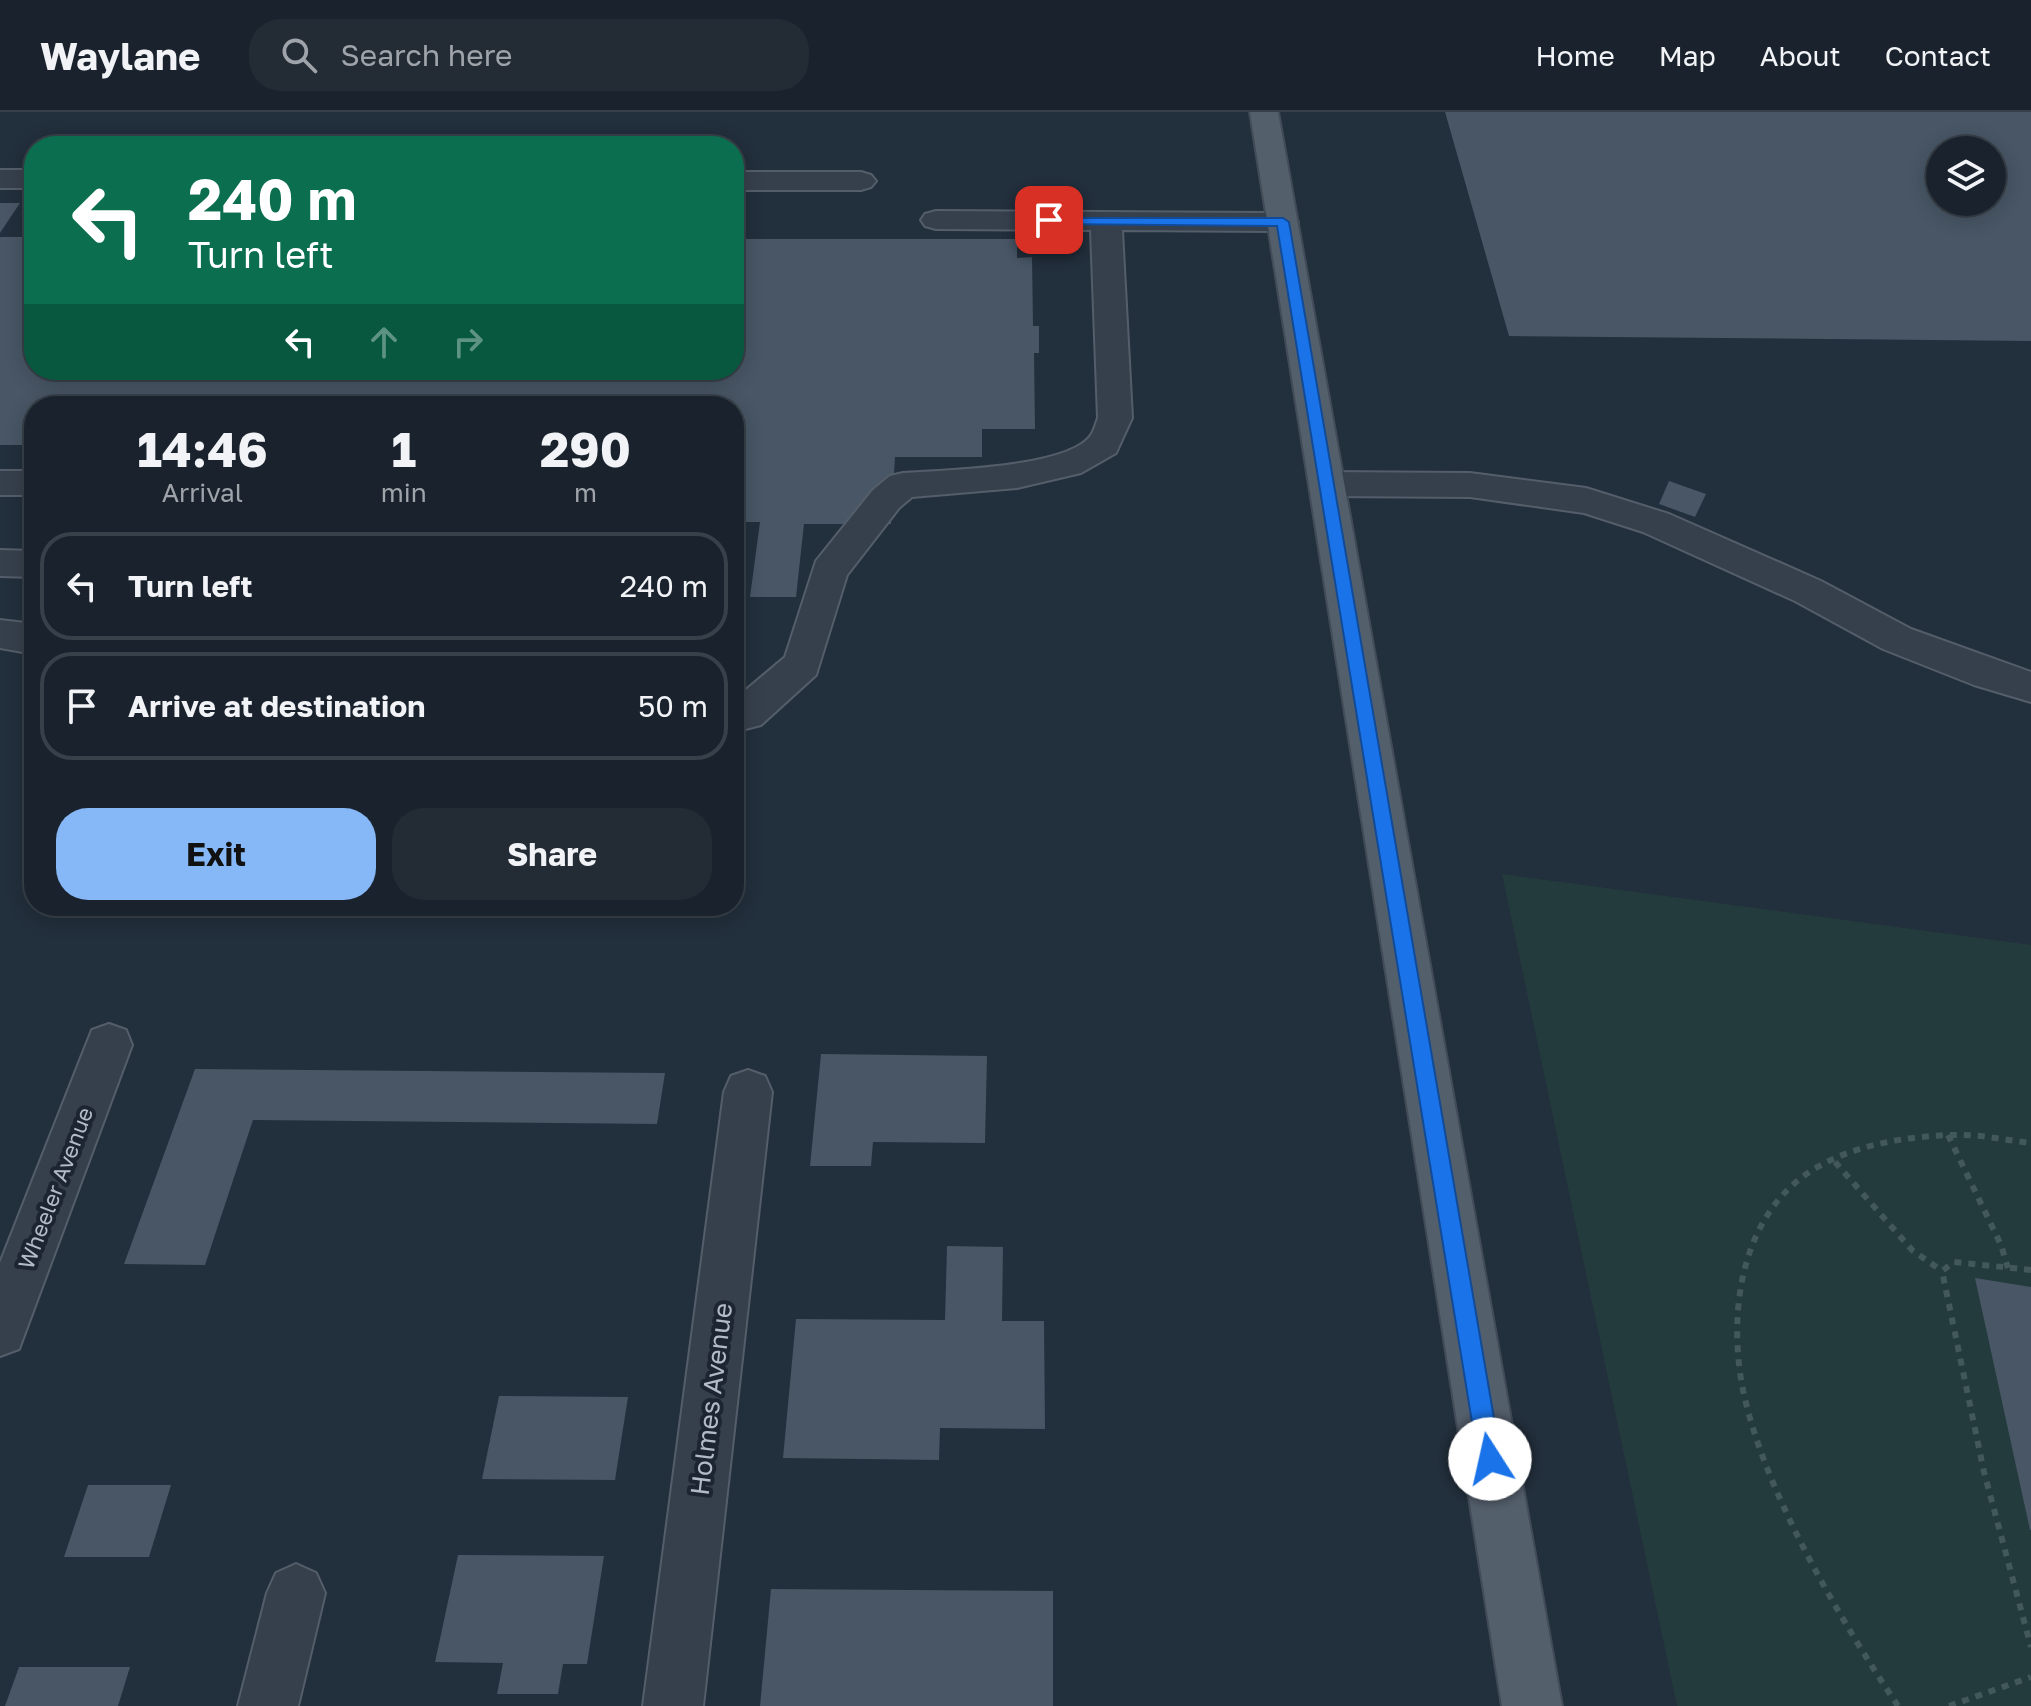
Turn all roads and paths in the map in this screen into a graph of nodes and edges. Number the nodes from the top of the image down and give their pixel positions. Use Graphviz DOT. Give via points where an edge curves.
graph roads {
  1 [pos="1264,112"];
  2 [pos="0,179"];
  3 [pos="24,179"];
  4 [pos="744,181"];
  5 [pos="861,181"];
  6 [pos="936,220"];
  7 [pos="1106,220"];
  8 [pos="1283,222"];
  9 [pos="0,483"];
  10 [pos="24,483"];
  11 [pos="1327,484"];
  12 [pos="0,563"];
  13 [pos="24,564"];
  14 [pos="0,634"];
  15 [pos="24,638"];
  16 [pos="2031,687"];
  17 [pos="744,714"];
  18 [pos="109,1045"];
  19 [pos="748,1092"];
  20 [pos="1948,1135"];
  21 [pos="2031,1143"];
  22 [pos="1835,1162"];
  23 [pos="2008,1268"];
  24 [pos="2031,1270"];
  25 [pos="1942,1271"];
  26 [pos="0,1330"];
  27 [pos="296,1593"];
  28 [pos="2029,1631"];
  29 [pos="2031,1647"];
  30 [pos="2031,1677"];
  31 [pos="268,1706"];
  32 [pos="673,1706"];
  33 [pos="1532,1706"];
  34 [pos="1898,1706"];
  35 [pos="1949,1706"];
  1 -- 8 [label="main road"];
  2 -- 3 [label="street"];
  4 -- 5 [label="street"];
  6 -- 7 [label="street"];
  7 -- 8 [label="street"];
  7 -- 17 [label="street" via="1115,418 1104,445 1069,464 1017,476 903,485 829,571 802,664"];
  8 -- 11 [label="main road"];
  9 -- 10 [label="street"];
  11 -- 16 [label="street" via="1470,485 1586,501 1713,547 1897,639"];
  11 -- 33 [label="main road"];
  12 -- 13 [label="street"];
  14 -- 15 [label="street"];
  18 -- 26 [label="street, Wheeler Avenue"];
  19 -- 32 [label="street, Holmes Avenue"];
  20 -- 21 [label="path"];
  20 -- 22 [label="path" via="1871,1146"];
  20 -- 23 [label="path"];
  22 -- 25 [label="path" via="1912,1250"];
  22 -- 34 [label="path" via="1809,1173 1773,1209 1755,1241 1740,1281 1736,1327 1742,1383 1763,1455 1801,1539"];
  23 -- 24 [label="path"];
  23 -- 25 [label="path" via="1954,1262"];
  25 -- 28 [label="path" via="1984,1472"];
  27 -- 31 [label="street"];
  28 -- 29 [label="path"];
  30 -- 35 [label="path"];
}
